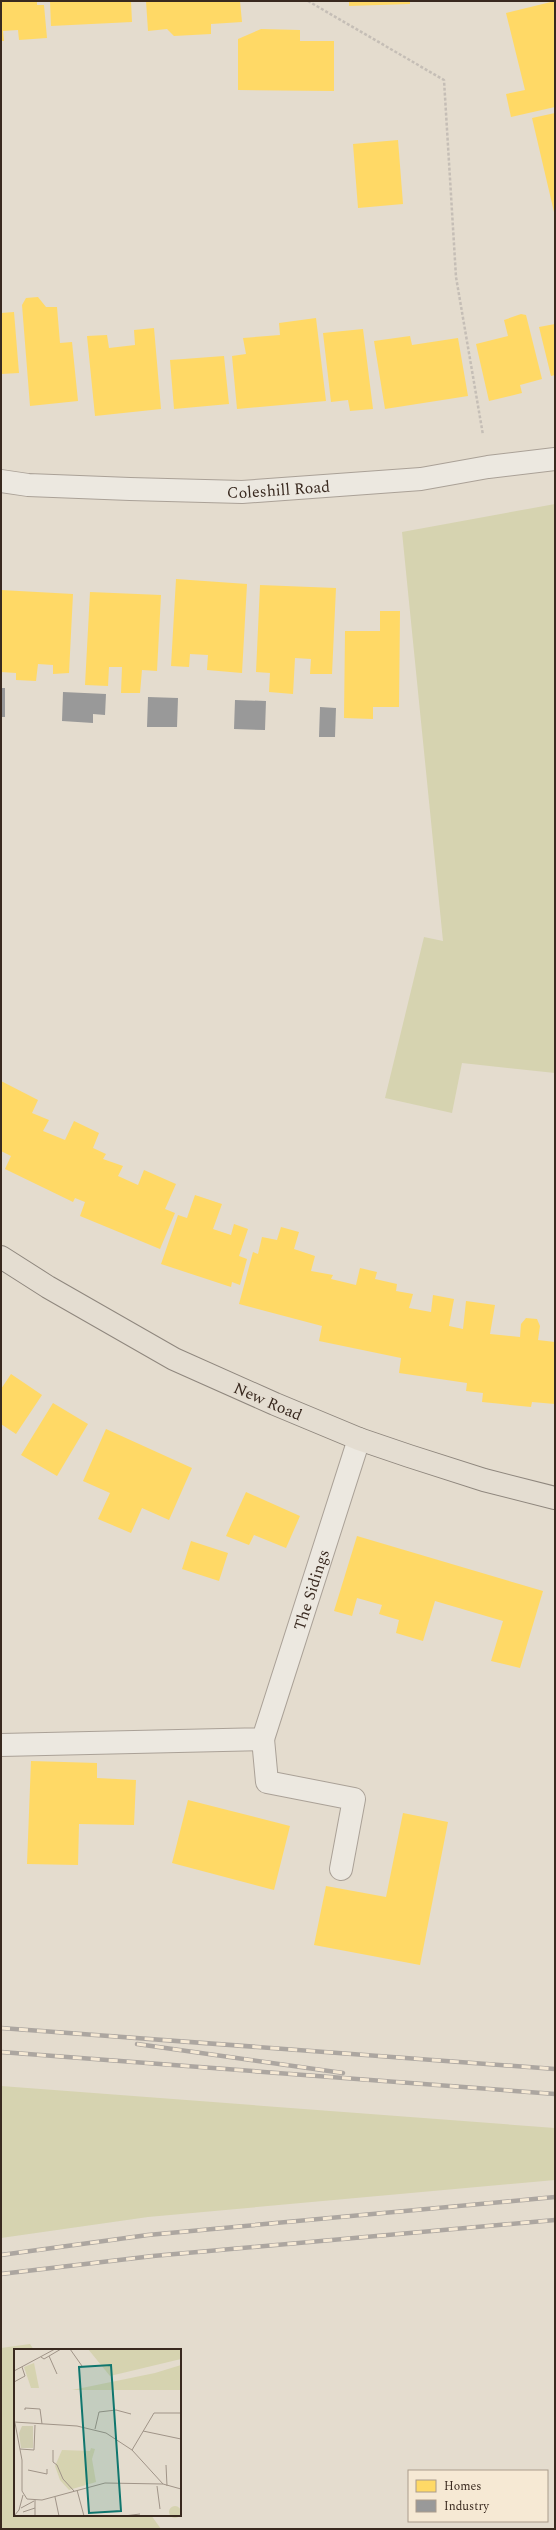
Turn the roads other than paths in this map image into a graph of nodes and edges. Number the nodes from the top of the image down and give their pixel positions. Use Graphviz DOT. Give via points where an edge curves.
graph roads {
  1 [pos="555,459"];
  2 [pos="1,481"];
  3 [pos="1,1257"];
  4 [pos="360,1439"];
  5 [pos="555,1498"];
  6 [pos="263,1740"];
  7 [pos="1,1745"];
  8 [pos="341,1869"];
  1 -- 2 [label="street, Coleshill Road" via="421,479 242,492 130,490 28,485"];
  3 -- 4 [label="main road, New Road" via="48,1288 174,1359"];
  4 -- 5 [label="main road, New Road" via="484,1480"];
  4 -- 6 [label="street, The Sidings"];
  6 -- 7 [label="street"];
  6 -- 8 [label="street, The Sidings" via="268,1782 354,1799"];
}
